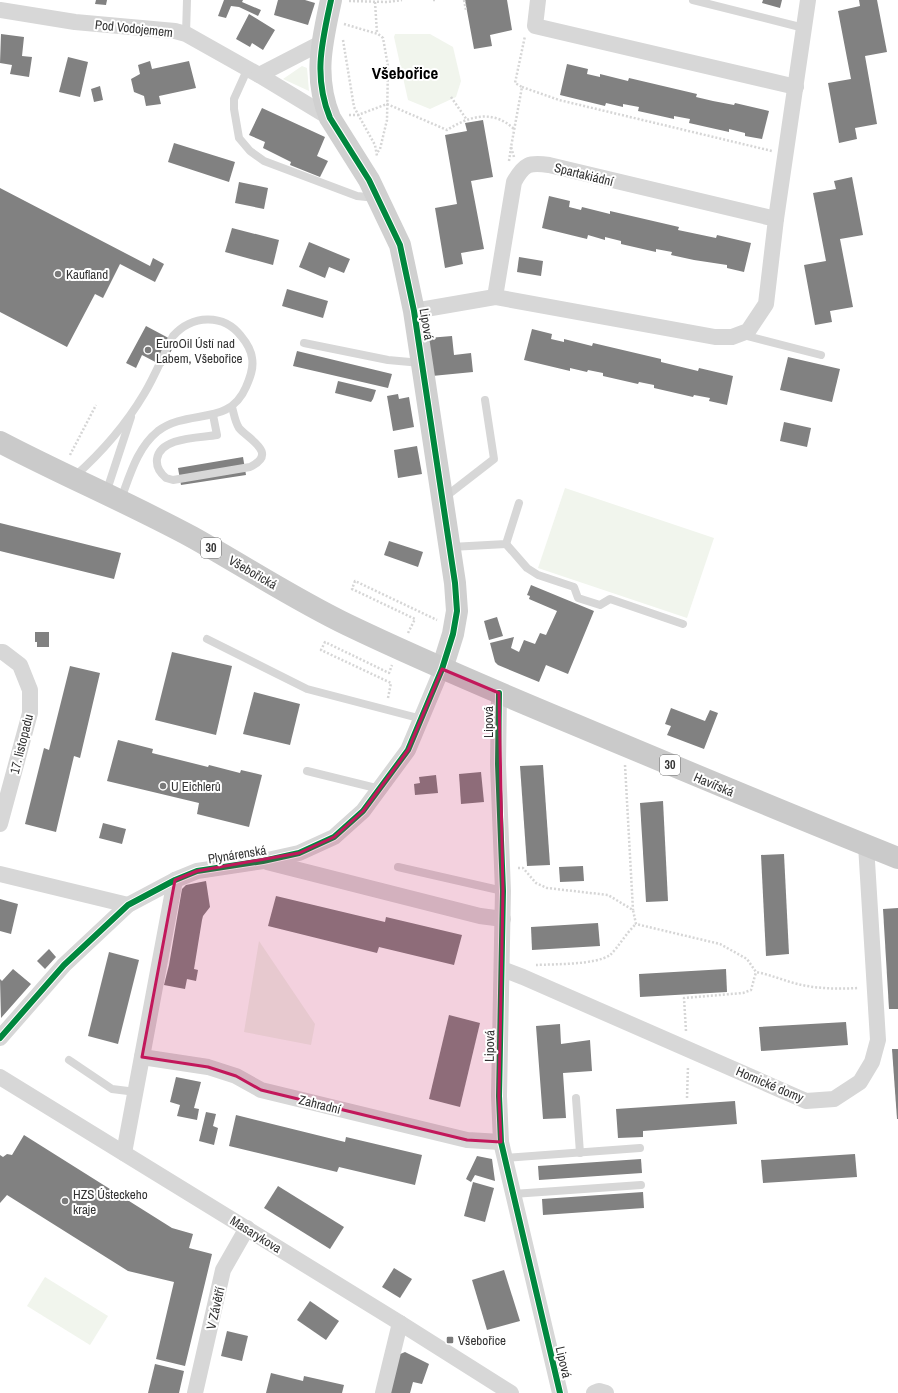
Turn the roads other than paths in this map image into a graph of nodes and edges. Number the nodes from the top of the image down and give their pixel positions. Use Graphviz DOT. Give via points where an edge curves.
graph roads {
  1 [pos="187,0"];
  2 [pos="331,0"];
  3 [pos="538,0"];
  4 [pos="693,0"];
  5 [pos="808,0"];
  6 [pos="0,10"];
  7 [pos="804,28"];
  8 [pos="186,34"];
  9 [pos="321,43"];
  10 [pos="253,72"];
  11 [pos="796,88"];
  12 [pos="330,118"];
  13 [pos="379,199"];
  14 [pos="776,219"];
  15 [pos="495,297"];
  16 [pos="414,311"];
  17 [pos="741,334"];
  18 [pos="304,343"];
  19 [pos="821,355"];
  20 [pos="422,363"];
  21 [pos="485,400"];
  22 [pos="232,407"];
  23 [pos="132,412"];
  24 [pos="213,415"];
  25 [pos="0,442"];
  26 [pos="72,478"];
  27 [pos="113,497"];
  28 [pos="442,499"];
  29 [pos="519,503"];
  30 [pos="506,544"];
  31 [pos="450,546"];
  32 [pos="683,624"];
  33 [pos="207,639"];
  34 [pos="0,652"];
  35 [pos="442,669"];
  36 [pos="499,693"];
  37 [pos="422,719"];
  38 [pos="307,771"];
  39 [pos="381,789"];
  40 [pos="0,824"];
  41 [pos="866,845"];
  42 [pos="898,858"];
  43 [pos="263,861"];
  44 [pos="398,867"];
  45 [pos="0,874"];
  46 [pos="175,880"];
  47 [pos="503,891"];
  48 [pos="128,905"];
  49 [pos="503,919"];
  50 [pos="502,969"];
  51 [pos="0,1038"];
  52 [pos="142,1057"];
  53 [pos="69,1060"];
  54 [pos="0,1078"];
  55 [pos="136,1092"];
  56 [pos="576,1098"];
  57 [pos="501,1142"];
  58 [pos="640,1148"];
  59 [pos="124,1153"];
  60 [pos="580,1153"];
  61 [pos="505,1158"];
  62 [pos="642,1185"];
  63 [pos="514,1194"];
  64 [pos="247,1228"];
  65 [pos="400,1323"];
  66 [pos="195,1393"];
  67 [pos="383,1393"];
  68 [pos="511,1393"];
  69 [pos="560,1393"];
  70 [pos="594,1393"];
  71 [pos="606,1393"];
  1 -- 8 [label="lane"];
  2 -- 9 [label="street, Lipová"];
  3 -- 11 [label="street" via="535,26"];
  4 -- 7 [label="lane"];
  5 -- 7 [label="street"];
  6 -- 8 [label="street, Pod Vodojemem" via="75,22 161,29"];
  7 -- 11 [label="street"];
  8 -- 10 [label="street, Pod Vodojemem"];
  9 -- 10 [label="street"];
  9 -- 12 [label="street, Lipová" via="319,70"];
  10 -- 12 [label="street, Pod Vodojemem"];
  10 -- 13 [label="lane" via="234,100 239,138 250,151 264,161 357,196"];
  11 -- 14 [label="street"];
  12 -- 13 [label="street, Lipová"];
  13 -- 16 [label="street, Lipová" via="400,245"];
  14 -- 15 [label="street, Spartakiádní" via="549,165 535,163 514,168 514,182"];
  14 -- 17 [label="street" via="766,304 748,331"];
  15 -- 16 [label="street"];
  15 -- 17 [label="street" via="715,337"];
  16 -- 20 [label="street, Lipová"];
  17 -- 19 [label="lane"];
  18 -- 20 [label="lane" via="388,360"];
  20 -- 28 [label="street, Lipová"];
  21 -- 28 [label="lane" via="494,459"];
  22 -- 23 [label="lane" via="246,388 253,366 252,356 238,332 218,320 208,319 187,324 173,336"];
  22 -- 24 [label="lane"];
  22 -- 24 [label="lane" via="240,428 258,444 262,454 256,464 180,478 166,478 158,469 160,450 171,442 216,435"];
  23 -- 26 [label="lane" via="96,457"];
  23 -- 27 [label="lane" via="126,437 110,478"];
  24 -- 27 [label="lane" via="178,421 157,432 142,448"];
  25 -- 26 [label="main road, Všebořická / 30"];
  26 -- 27 [label="main road, Všebořická / 30"];
  27 -- 35 [label="main road, Všebořická / 30" via="192,537 346,624"];
  28 -- 31 [label="street, Lipová"];
  29 -- 30 [label="lane"];
  30 -- 31 [label="lane"];
  30 -- 32 [label="lane" via="527,568 574,587 578,598 600,605 610,599"];
  31 -- 35 [label="street, Lipová" via="457,611"];
  33 -- 37 [label="lane" via="307,689"];
  34 -- 40 [label="street, 17. listopadu" via="20,665 30,690 30,714"];
  35 -- 36 [label="main road, Havířská / 30"];
  35 -- 37 [label="street, Plynárenská"];
  36 -- 41 [label="main road, Havířská / 30"];
  36 -- 47 [label="street, Lipová" via="498,764"];
  37 -- 39 [label="street, Plynárenská" via="408,750"];
  38 -- 39 [label="lane"];
  39 -- 43 [label="street, Plynárenská" via="363,811 334,837 299,853"];
  41 -- 42 [label="main road, Havířská / 30"];
  41 -- 50 [label="street, Hornické domy" via="878,1040 872,1062 860,1082 834,1099 806,1101"];
  43 -- 46 [label="street, Plynárenská" via="197,871"];
  43 -- 49 [label="street, Plynárenská" via="480,916"];
  44 -- 47 [label="lane"];
  45 -- 48 [label="street"];
  46 -- 48 [label="street, Plynárenská"];
  46 -- 52 [label="street"];
  47 -- 49 [label="street, Lipová"];
  48 -- 51 [label="street, Plynárenská" via="64,965"];
  49 -- 50 [label="street, Lipová"];
  50 -- 57 [label="street, Lipová" via="499,1096"];
  52 -- 55 [label="street"];
  52 -- 57 [label="street, Zahradní" via="208,1067 236,1076 261,1090 459,1138"];
  53 -- 55 [label="lane" via="112,1089"];
  54 -- 59 [label="street, Masarykova"];
  55 -- 59 [label="street"];
  56 -- 60 [label="lane"];
  57 -- 61 [label="street, Lipová"];
  58 -- 60 [label="lane"];
  59 -- 64 [label="street, Masarykova"];
  60 -- 61 [label="lane"];
  61 -- 63 [label="street, Lipová"];
  62 -- 63 [label="lane"];
  63 -- 69 [label="street, Lipová"];
  64 -- 65 [label="street, Masarykova"];
  64 -- 66 [label="street, V Závětří" via="224,1270"];
  65 -- 67 [label="street"];
  65 -- 68 [label="street, Masarykova"];
  70 -- 71 [label="street"];
}
